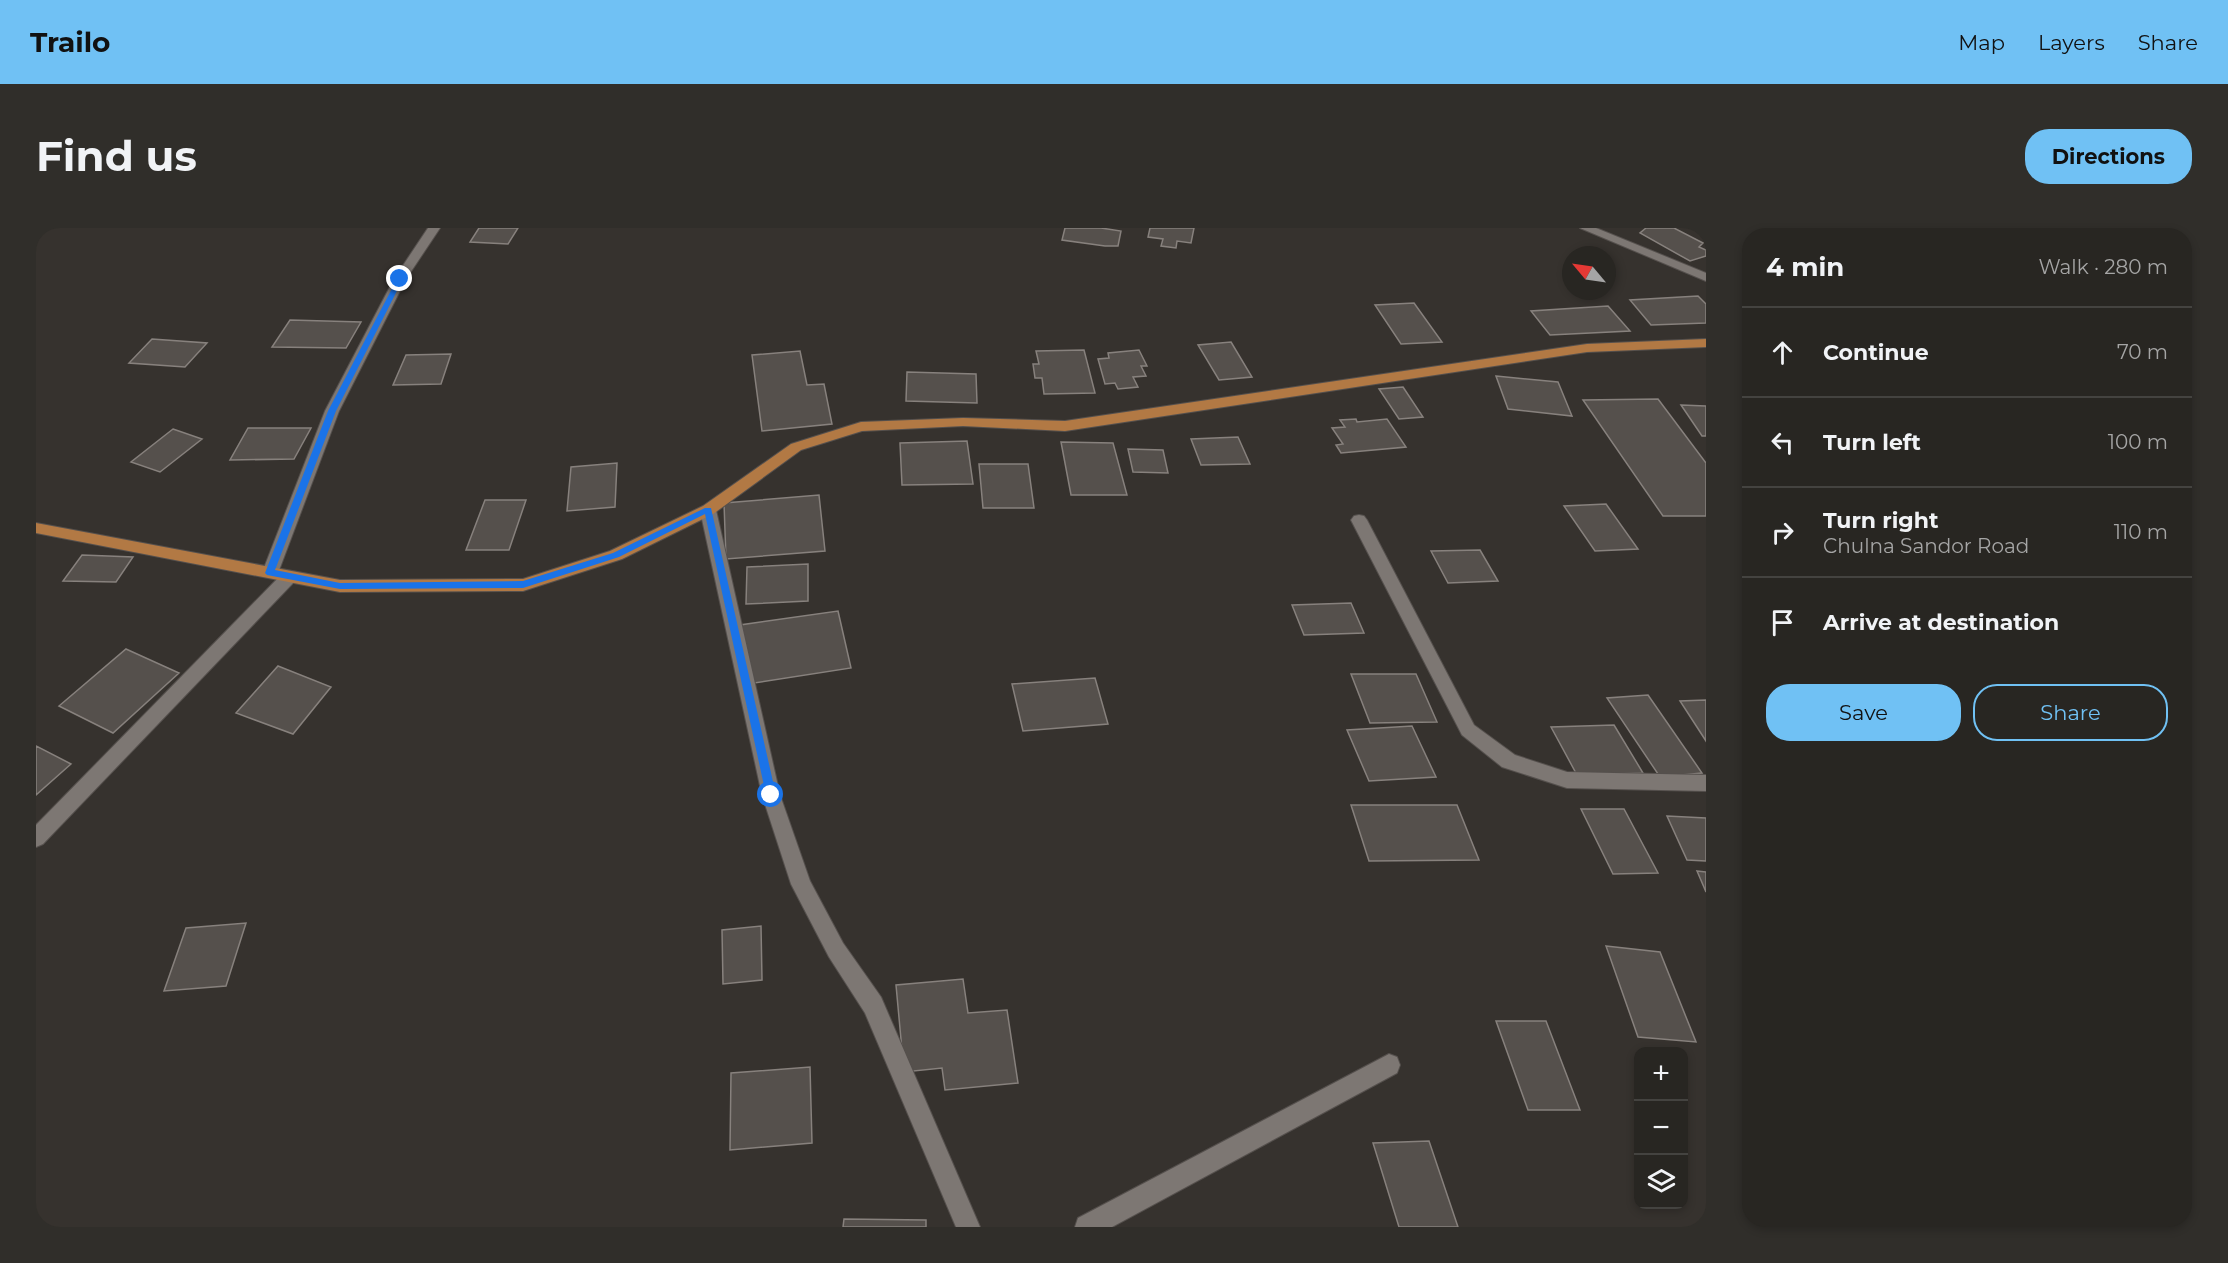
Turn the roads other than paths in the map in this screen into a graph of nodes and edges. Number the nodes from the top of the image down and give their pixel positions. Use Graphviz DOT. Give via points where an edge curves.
graph roads {
  1 [pos="434,228"];
  2 [pos="1586,228"];
  3 [pos="1706,277"];
  4 [pos="1706,343"];
  5 [pos="708,510"];
  6 [pos="1359,520"];
  7 [pos="36,528"];
  8 [pos="270,573"];
  9 [pos="289,577"];
  10 [pos="1706,783"];
  11 [pos="36,838"];
  12 [pos="1389,1065"];
  13 [pos="968,1227"];
  14 [pos="1087,1227"];
  1 -- 8 [label="street" via="400,279 332,411"];
  2 -- 3 [label="street"];
  4 -- 5 [label="main road" via="1587,348 1065,426 963,422 861,427 796,447"];
  5 -- 9 [label="main road" via="616,555 523,585 340,586"];
  5 -- 13 [label="street" via="771,795 801,884 836,950 873,1005"];
  6 -- 10 [label="street" via="1468,730 1509,761 1567,780"];
  7 -- 8 [label="main road"];
  8 -- 9 [label="main road"];
  9 -- 11 [label="street"];
  12 -- 14 [label="street"];
}
